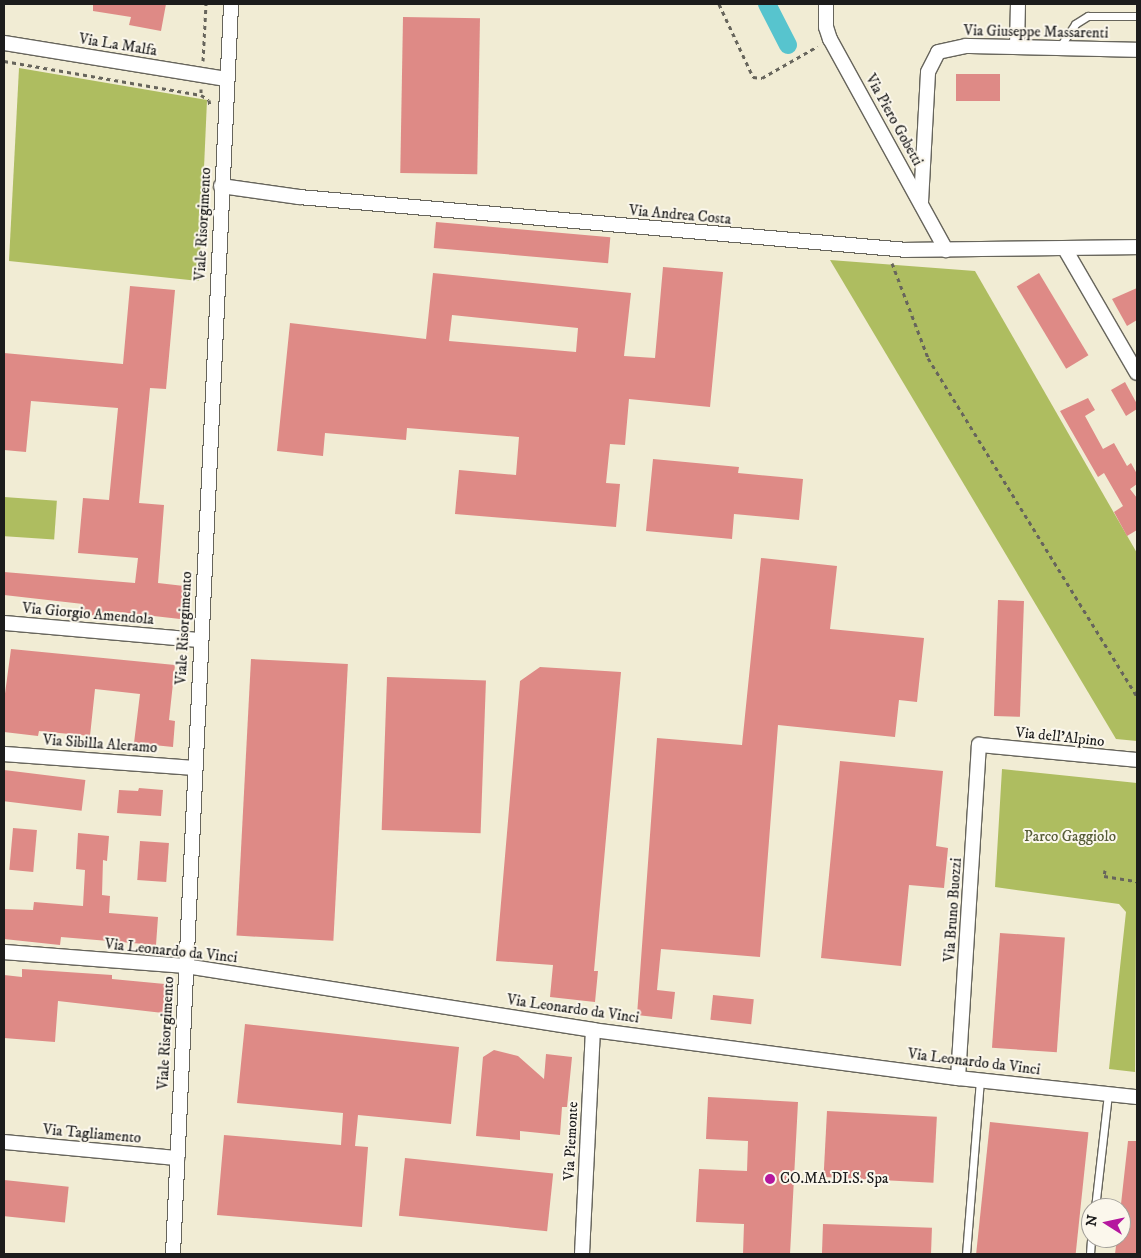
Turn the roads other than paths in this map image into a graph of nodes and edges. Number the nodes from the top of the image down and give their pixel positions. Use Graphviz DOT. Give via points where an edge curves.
graph roads {
  1 [pos="231,4"];
  2 [pos="826,4"];
  3 [pos="1018,4"];
  4 [pos="1137,16"];
  5 [pos="4,43"];
  6 [pos="1017,47"];
  7 [pos="1059,48"];
  8 [pos="1137,50"];
  9 [pos="227,79"];
  10 [pos="221,186"];
  11 [pos="921,202"];
  12 [pos="1137,248"];
  13 [pos="1065,249"];
  14 [pos="946,250"];
  15 [pos="1137,373"];
  16 [pos="4,623"];
  17 [pos="200,640"];
  18 [pos="980,745"];
  19 [pos="4,754"];
  20 [pos="1137,760"];
  21 [pos="194,768"];
  22 [pos="4,952"];
  23 [pos="186,966"];
  24 [pos="593,1030"];
  25 [pos="958,1078"];
  26 [pos="980,1080"];
  27 [pos="1108,1094"];
  28 [pos="1137,1097"];
  29 [pos="4,1142"];
  30 [pos="177,1158"];
  31 [pos="1096,1198"];
  32 [pos="173,1254"];
  33 [pos="582,1254"];
  34 [pos="966,1254"];
  1 -- 9 [label="street, Viale Risorgimento"];
  2 -- 11 [label="street, Via Piero Gobetti" via="826,27 830,39"];
  3 -- 6 [label="street"];
  4 -- 7 [label="lane" via="1088,16 1076,24"];
  5 -- 9 [label="street, Via La Malfa"];
  6 -- 7 [label="street, Via Giuseppe Massarenti"];
  6 -- 11 [label="street, Via Giuseppe Massarenti" via="948,47 938,52 932,61 928,72"];
  7 -- 8 [label="street, Via Giuseppe Massarenti"];
  9 -- 10 [label="street, Viale Risorgimento"];
  10 -- 14 [label="street, Via Andrea Costa" via="319,198 888,248"];
  10 -- 17 [label="street, Viale Risorgimento"];
  11 -- 14 [label="street, Via Piero Gobetti"];
  12 -- 13 [label="street, Via Andrea Costa"];
  13 -- 14 [label="street, Via Andrea Costa"];
  13 -- 15 [label="street"];
  16 -- 17 [label="street, Via Giorgio Amendola"];
  17 -- 21 [label="street, Viale Risorgimento"];
  18 -- 20 [label="street, Via dell'Alpino"];
  18 -- 25 [label="street, Via Bruno Buozzi"];
  19 -- 21 [label="street, Via Sibilla Aleramo"];
  21 -- 23 [label="street, Viale Risorgimento"];
  22 -- 23 [label="street, Via Leonardo da Vinci"];
  23 -- 24 [label="street, Via Leonardo da Vinci"];
  23 -- 30 [label="street, Viale Risorgimento"];
  24 -- 25 [label="street, Via Leonardo da Vinci"];
  24 -- 33 [label="street, Via Piemonte"];
  25 -- 26 [label="street, Via Leonardo da Vinci"];
  26 -- 27 [label="street, Via Leonardo da Vinci"];
  26 -- 34 [label="lane"];
  27 -- 28 [label="street, Via Leonardo da Vinci"];
  27 -- 31 [label="lane"];
  29 -- 30 [label="street, Via Tagliamento"];
  30 -- 32 [label="street, Viale Risorgimento"];
}
